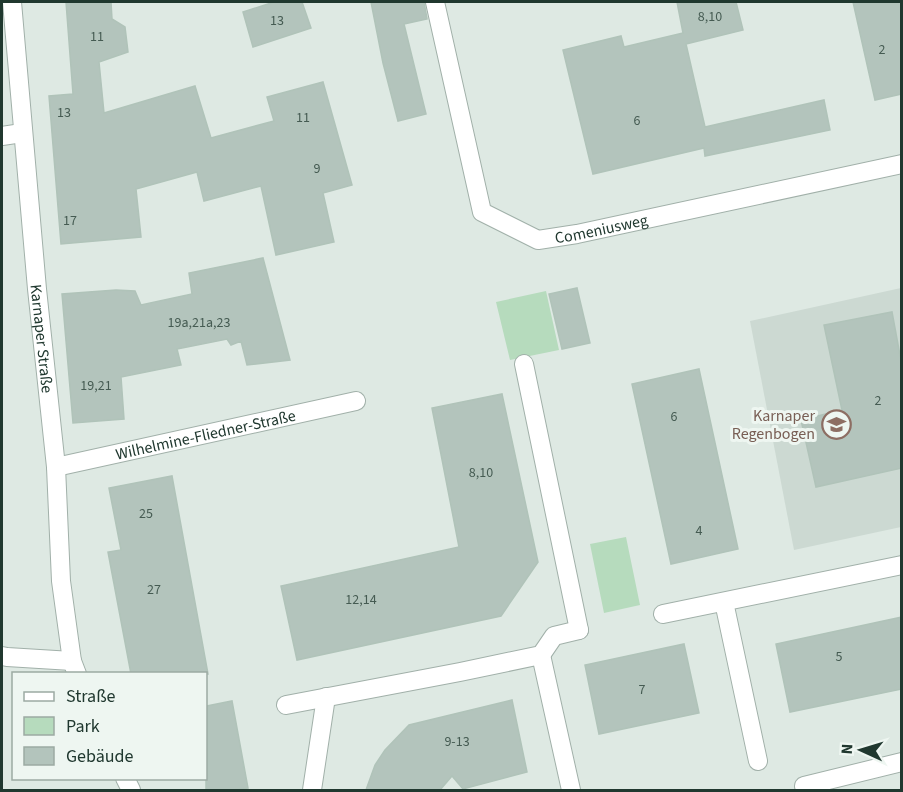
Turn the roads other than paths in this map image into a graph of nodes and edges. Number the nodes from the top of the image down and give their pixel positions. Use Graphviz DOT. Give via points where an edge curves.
graph roads {
  1 [pos="12,2"];
  2 [pos="435,2"];
  3 [pos="22,133"];
  4 [pos="2,136"];
  5 [pos="902,164"];
  6 [pos="524,364"];
  7 [pos="356,401"];
  8 [pos="56,467"];
  9 [pos="902,565"];
  10 [pos="724,602"];
  11 [pos="663,614"];
  12 [pos="541,655"];
  13 [pos="2,656"];
  14 [pos="75,667"];
  15 [pos="326,697"];
  16 [pos="286,705"];
  17 [pos="758,761"];
  18 [pos="902,762"];
  19 [pos="804,786"];
  20 [pos="312,790"];
  21 [pos="571,790"];
  1 -- 3 [label="street, Karnaper Straße"];
  2 -- 5 [label="street, Comeniusweg" via="482,212 538,240"];
  3 -- 4 [label="street"];
  3 -- 8 [label="street, Karnaper Straße"];
  6 -- 12 [label="street" via="579,630 554,636"];
  7 -- 8 [label="street, Wilhelmine-Fliedner-Straße"];
  8 -- 14 [label="street, Karnaper Straße" via="61,581"];
  9 -- 10 [label="street"];
  10 -- 11 [label="street"];
  10 -- 17 [label="street"];
  12 -- 15 [label="street"];
  12 -- 21 [label="street"];
  13 -- 14 [label="street"];
  15 -- 16 [label="street"];
  15 -- 20 [label="street"];
  18 -- 19 [label="street"];
}
